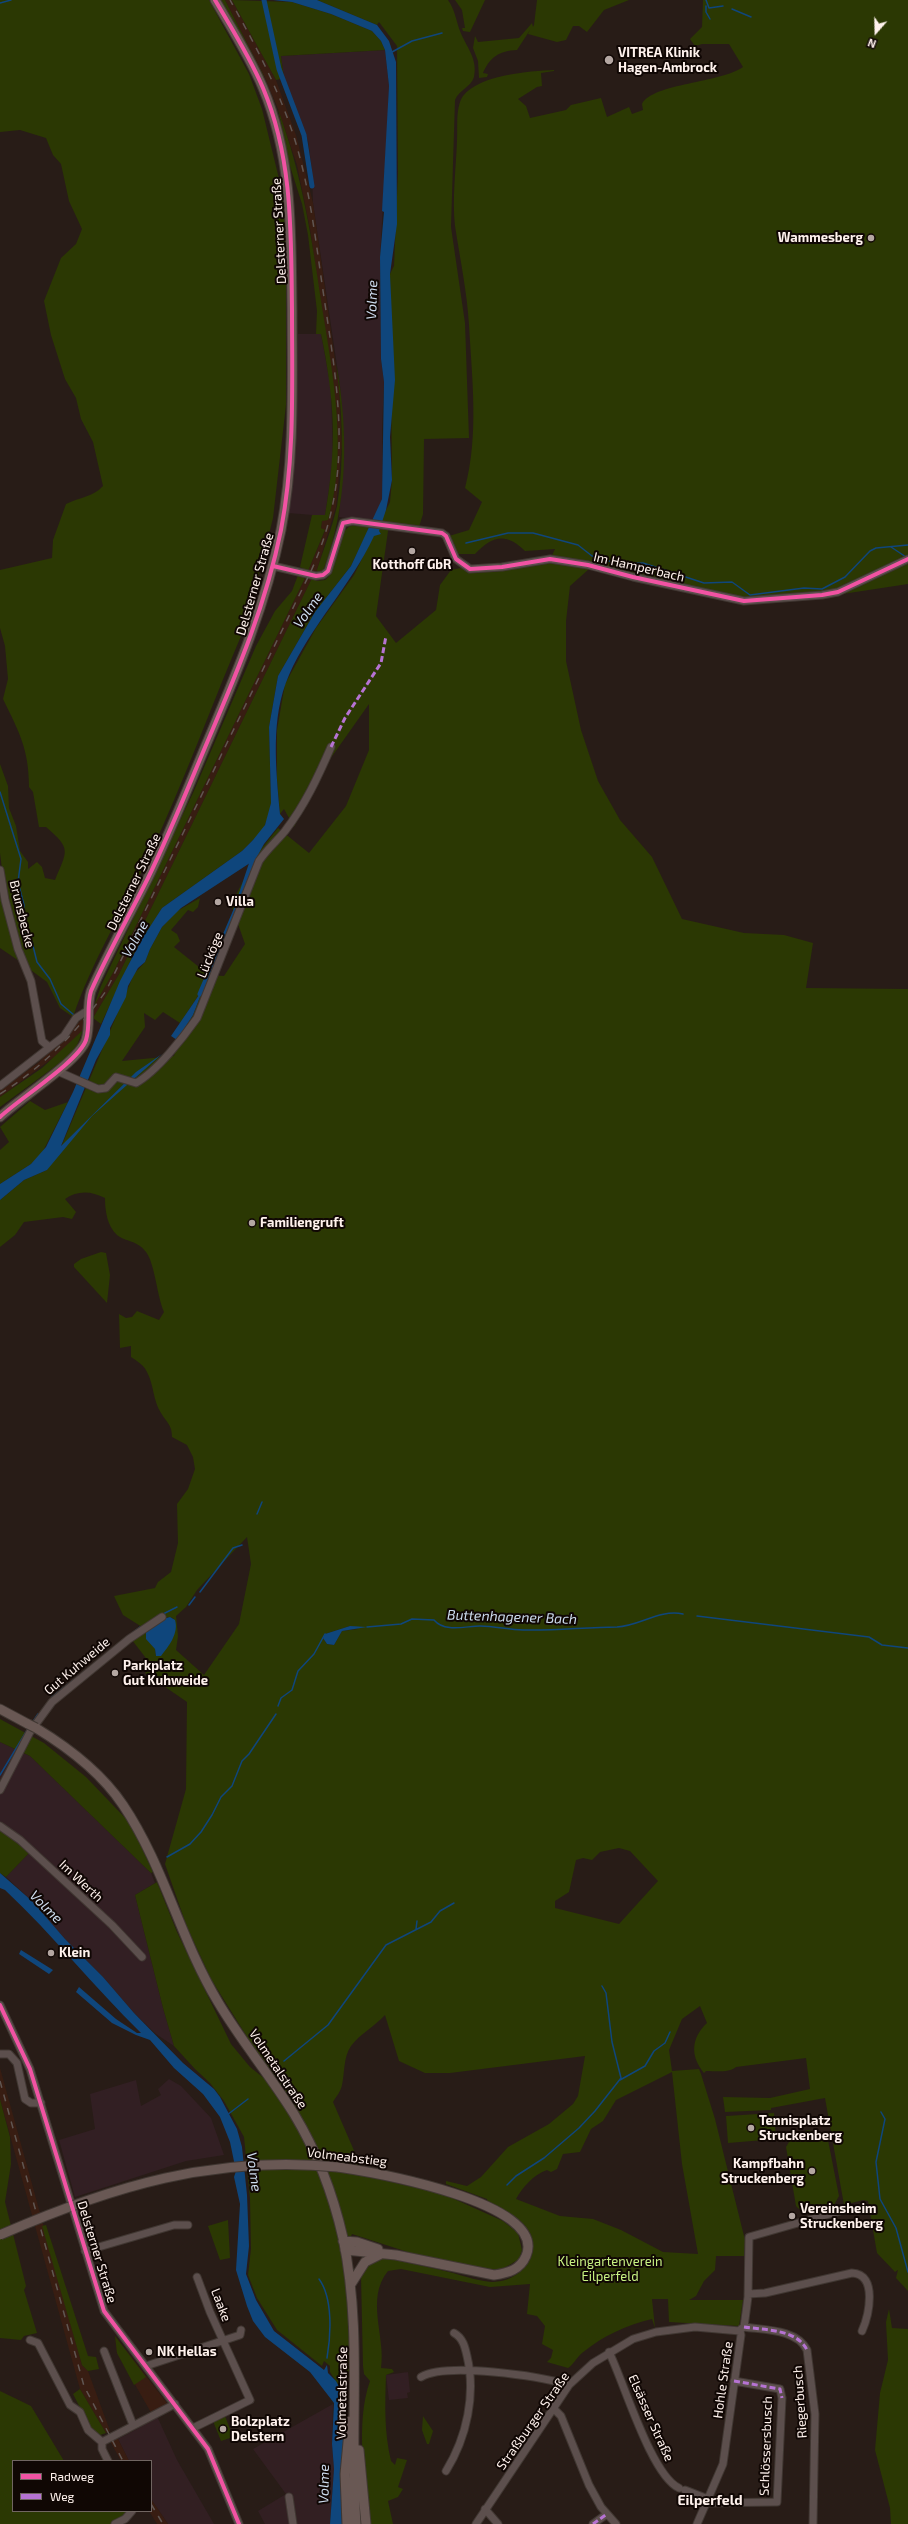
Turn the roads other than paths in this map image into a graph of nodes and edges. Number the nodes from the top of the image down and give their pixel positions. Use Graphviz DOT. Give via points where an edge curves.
graph roads {
  1 [pos="215,0"];
  2 [pos="908,559"];
  3 [pos="273,566"];
  4 [pos="331,747"];
  5 [pos="0,870"];
  6 [pos="87,1011"];
  7 [pos="48,1046"];
  8 [pos="58,1071"];
  9 [pos="0,1086"];
  10 [pos="0,1117"];
  11 [pos="162,1617"];
  12 [pos="0,1709"];
  13 [pos="0,1790"];
  14 [pos="0,1826"];
  15 [pos="142,1957"];
  16 [pos="0,2005"];
  17 [pos="1,2054"];
  18 [pos="41,2103"];
  19 [pos="840,2211"];
  20 [pos="188,2224"];
  21 [pos="0,2235"];
  22 [pos="343,2241"];
  23 [pos="345,2250"];
  24 [pos="85,2251"];
  25 [pos="382,2254"];
  26 [pos="396,2255"];
  27 [pos="197,2277"];
  28 [pos="351,2284"];
  29 [pos="748,2294"];
  30 [pos="742,2329"];
  31 [pos="240,2330"];
  32 [pos="862,2331"];
  33 [pos="454,2333"];
  34 [pos="30,2340"];
  35 [pos="223,2342"];
  36 [pos="104,2351"];
  37 [pos="609,2352"];
  38 [pos="146,2366"];
  39 [pos="471,2372"];
  40 [pos="421,2377"];
  41 [pos="734,2381"];
  42 [pos="569,2385"];
  43 [pos="175,2404"];
  44 [pos="355,2409"];
  45 [pos="554,2409"];
  46 [pos="133,2425"];
  47 [pos="354,2426"];
  48 [pos="193,2428"];
  49 [pos="102,2442"];
  50 [pos="108,2460"];
  51 [pos="446,2471"];
  52 [pos="289,2497"];
  53 [pos="707,2501"];
  54 [pos="486,2509"];
  55 [pos="131,2512"];
  56 [pos="607,2514"];
  57 [pos="115,2524"];
  58 [pos="239,2524"];
  59 [pos="293,2524"];
  60 [pos="347,2524"];
  61 [pos="356,2524"];
  62 [pos="366,2524"];
  63 [pos="476,2524"];
  64 [pos="498,2524"];
  65 [pos="593,2524"];
  66 [pos="616,2524"];
  67 [pos="697,2524"];
  68 [pos="813,2524"];
  1 -- 3 [label="main road, Delsterner Straße" via="264,89 279,134 289,192 292,251 291,418 286,492"];
  2 -- 3 [label="street, Im Hamperbach" via="838,592 744,601 588,565 550,559 502,567 470,568 456,559 444,533 360,522 343,523 328,571 323,575 316,576"];
  3 -- 6 [label="main road, Delsterner Straße" via="243,656 166,839 91,991"];
  4 -- 8 [label="street, Lücköge" via="312,792 285,831 267,848 259,861 197,1018 183,1037 149,1073 133,1083 116,1077 102,1089"];
  5 -- 7 [label="street, Brunsbecke" via="18,950 30,981 42,1041"];
  6 -- 7 [label="street" via="76,1018 64,1036"];
  6 -- 8 [label="main road, Delsterner Straße" via="87,1036 83,1045"];
  7 -- 9 [label="street" via="45,1052"];
  8 -- 10 [label="main road, Delsterner Straße"];
  11 -- 13 [label="street, Gut Kuhweide" via="129,1639 52,1702 27,1738"];
  12 -- 22 [label="main road, Volmetalstraße" via="32,1726 85,1762 122,1803 140,1832 195,1959 218,2002 293,2112 308,2140 331,2196"];
  14 -- 15 [label="street, Im Werth" via="20,1840 117,1930"];
  16 -- 18 [label="street, Delsterner Straße" via="24,2053"];
  17 -- 18 [label="street" via="13,2056 17,2062 25,2099 31,2103"];
  18 -- 24 [label="street, Delsterner Straße"];
  19 -- 29 [label="street, Hohle Straße" via="749,2237"];
  20 -- 24 [label="street" via="174,2225"];
  21 -- 26 [label="main road, Volmeabstieg, bridge" via="97,2197 142,2183 195,2171 270,2163 338,2167 422,2183 468,2199 515,2223 524,2233 528,2245 520,2265 504,2274 494,2275"];
  22 -- 23 [label="main road, Volmetalstraße"];
  22 -- 26 [label="main road, Volmeabstieg" via="357,2242"];
  23 -- 25 [label="main road, Volmeabstieg"];
  23 -- 28 [label="main road, Volmetalstraße"];
  24 -- 38 [label="street, Delsterner Straße" via="104,2311"];
  25 -- 26 [label="main road, Volmeabstieg"];
  25 -- 28 [label="main road" via="365,2262"];
  27 -- 35 [label="street, Laake"];
  28 -- 44 [label="main road, Volmetalstraße" via="355,2318"];
  29 -- 30 [label="street, Hohle Straße"];
  29 -- 32 [label="street" via="852,2273 862,2276 867,2280 869,2289"];
  30 -- 37 [label="street, Straßburger Straße" via="672,2329 649,2333"];
  30 -- 41 [label="street, Hohle Straße"];
  30 -- 68 [label="street, Riegerbusch" via="792,2335 805,2345 807,2350 815,2414"];
  31 -- 35 [label="street, Laake" via="240,2335"];
  33 -- 39 [label="street" via="463,2341"];
  34 -- 49 [label="street" via="38,2343 70,2405 80,2412 88,2430"];
  35 -- 38 [label="street"];
  35 -- 48 [label="street, Laake" via="250,2400"];
  36 -- 46 [label="street"];
  37 -- 42 [label="street, Straßburger Straße"];
  37 -- 53 [label="street, Elsässer Straße" via="662,2473 672,2485"];
  38 -- 43 [label="street, Delsterner Straße"];
  39 -- 40 [label="street" via="437,2372"];
  39 -- 42 [label="street" via="530,2375"];
  39 -- 51 [label="street" via="469,2411 452,2462"];
  41 -- 53 [label="street, Hohle Straße" via="723,2464"];
  41 -- 53 [label="street, Schlössersbusch" via="780,2389 782,2398 777,2502"];
  42 -- 45 [label="street, Straßburger Straße"];
  43 -- 46 [label="street"];
  43 -- 48 [label="street, Delsterner Straße"];
  44 -- 47 [label="main road, Volmetalstraße"];
  44 -- 60 [label="main road" via="348,2434 346,2456"];
  45 -- 54 [label="street, Straßburger Straße"];
  45 -- 56 [label="street" via="561,2416 589,2485"];
  46 -- 49 [label="street"];
  47 -- 61 [label="main road, Volmetalstraße"];
  47 -- 62 [label="main road" via="358,2435"];
  48 -- 58 [label="street, Delsterner Straße" via="214,2460"];
  49 -- 50 [label="street" via="102,2449"];
  52 -- 59 [label="street"];
  53 -- 67 [label="street, Hohle Straße"];
  54 -- 63 [label="street, Straßburger Straße"];
  54 -- 64 [label="street"];
  55 -- 57 [label="street"];
  56 -- 65 [label="street"];
  56 -- 66 [label="street"];
}
